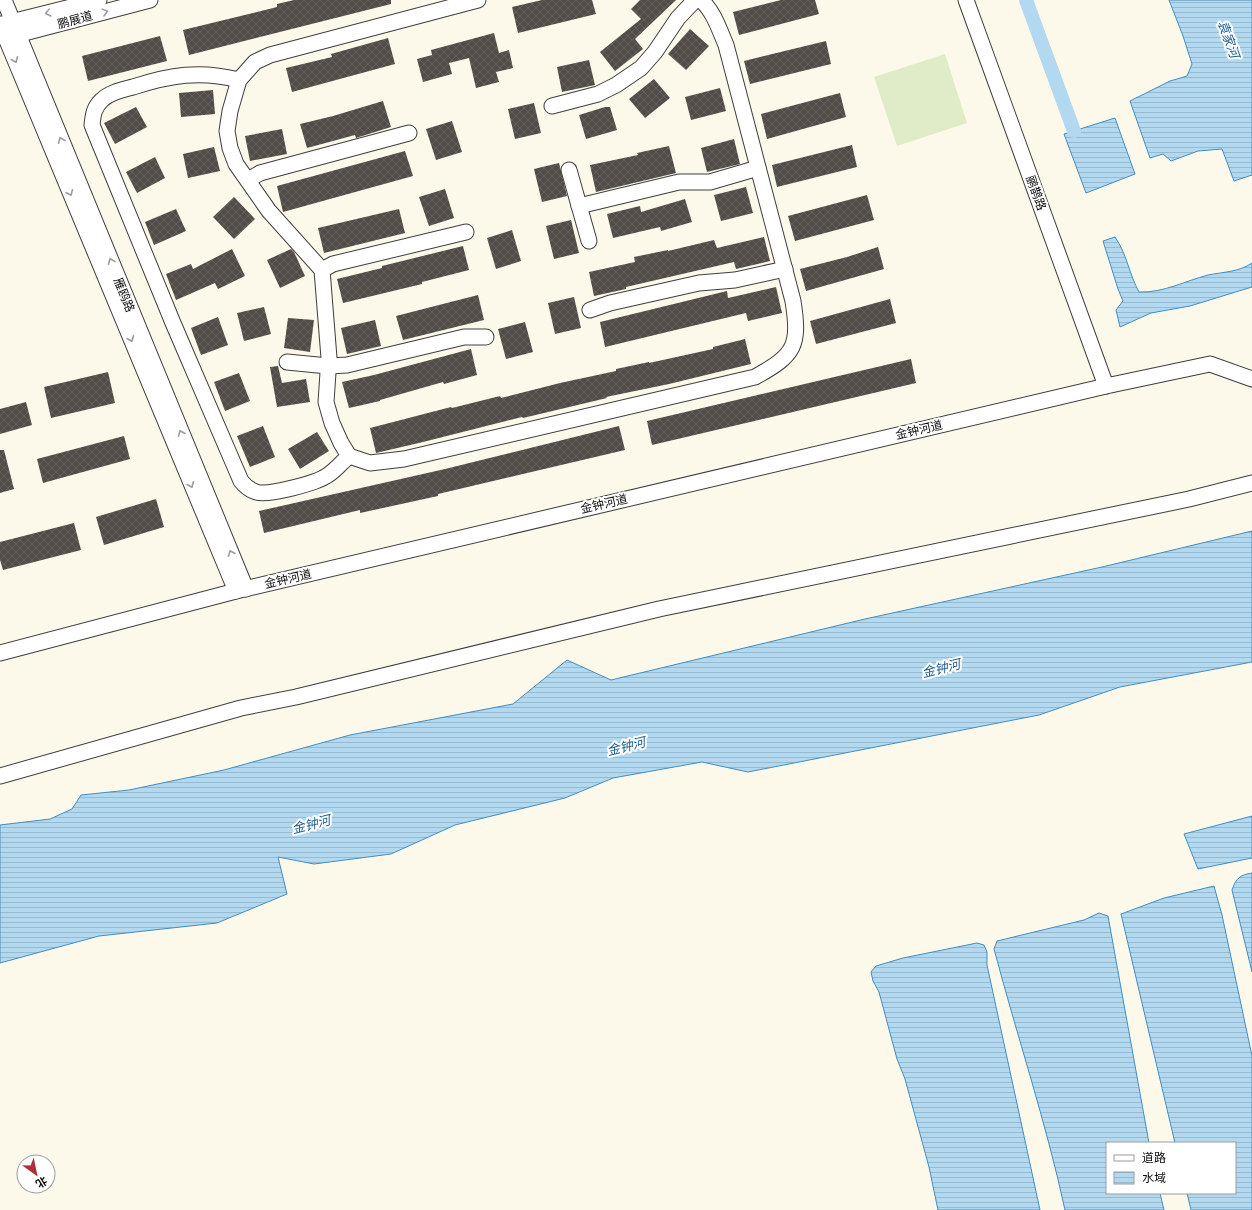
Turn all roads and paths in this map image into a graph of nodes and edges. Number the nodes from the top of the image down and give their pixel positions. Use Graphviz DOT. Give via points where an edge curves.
graph roads {
  1 [pos="3,0"];
  2 [pos="99,0"];
  3 [pos="150,0"];
  4 [pos="478,0"];
  5 [pos="695,0"];
  6 [pos="700,0"];
  7 [pos="966,0"];
  8 [pos="460,2"];
  9 [pos="442,5"];
  10 [pos="5,29"];
  11 [pos="239,80"];
  12 [pos="552,106"];
  13 [pos="409,133"];
  14 [pos="758,168"];
  15 [pos="569,170"];
  16 [pos="248,180"];
  17 [pos="579,206"];
  18 [pos="466,232"];
  19 [pos="589,241"];
  20 [pos="785,269"];
  21 [pos="322,270"];
  22 [pos="590,310"];
  23 [pos="486,337"];
  24 [pos="287,362"];
  25 [pos="328,366"];
  26 [pos="1252,379"];
  27 [pos="1106,386"];
  28 [pos="349,456"];
  29 [pos="1252,483"];
  30 [pos="241,590"];
  31 [pos="0,653"];
  32 [pos="0,776"];
  1 -- 10 [label="street"];
  2 -- 10 [label="street, 鹏展道, one-way"];
  10 -- 3 [label="street, 鹏展道, one-way"];
  4 -- 8 [label="street"];
  5 -- 12 [label="street" via="678,18 656,52 641,68 598,94"];
  6 -- 14 [label="street" via="707,6 717,23 726,45"];
  7 -- 27 [label="street, 鹂鹊路"];
  8 -- 9 [label="street"];
  9 -- 11 [label="street" via="270,55 255,62"];
  10 -- 30 [label="street, 雁鸥路"];
  11 -- 16 [label="street" via="227,131 236,164"];
  11 -- 28 [label="street" via="192,74 157,79 105,97 93,112 92,125 241,481 257,493 269,493 314,482 329,475"];
  13 -- 16 [label="street" via="260,173"];
  14 -- 17 [label="street" via="710,182 679,182"];
  14 -- 20 [label="street"];
  15 -- 17 [label="street"];
  16 -- 21 [label="street" via="269,211"];
  17 -- 19 [label="street"];
  18 -- 21 [label="street" via="333,264"];
  20 -- 22 [label="street" via="735,280 699,283"];
  20 -- 28 [label="street" via="796,322 795,340 788,355 774,367 755,377 404,459 370,463"];
  21 -- 25 [label="street"];
  23 -- 25 [label="street" via="464,336 347,365"];
  24 -- 25 [label="street"];
  25 -- 28 [label="street" via="326,402 338,436"];
  26 -- 27 [label="street, 金钟河道" via="1210,364"];
  27 -- 30 [label="street, 金钟河道"];
  29 -- 32 [label="street" via="1189,499 659,609 304,696 241,708"];
  30 -- 31 [label="street, 金钟河道"];
}
